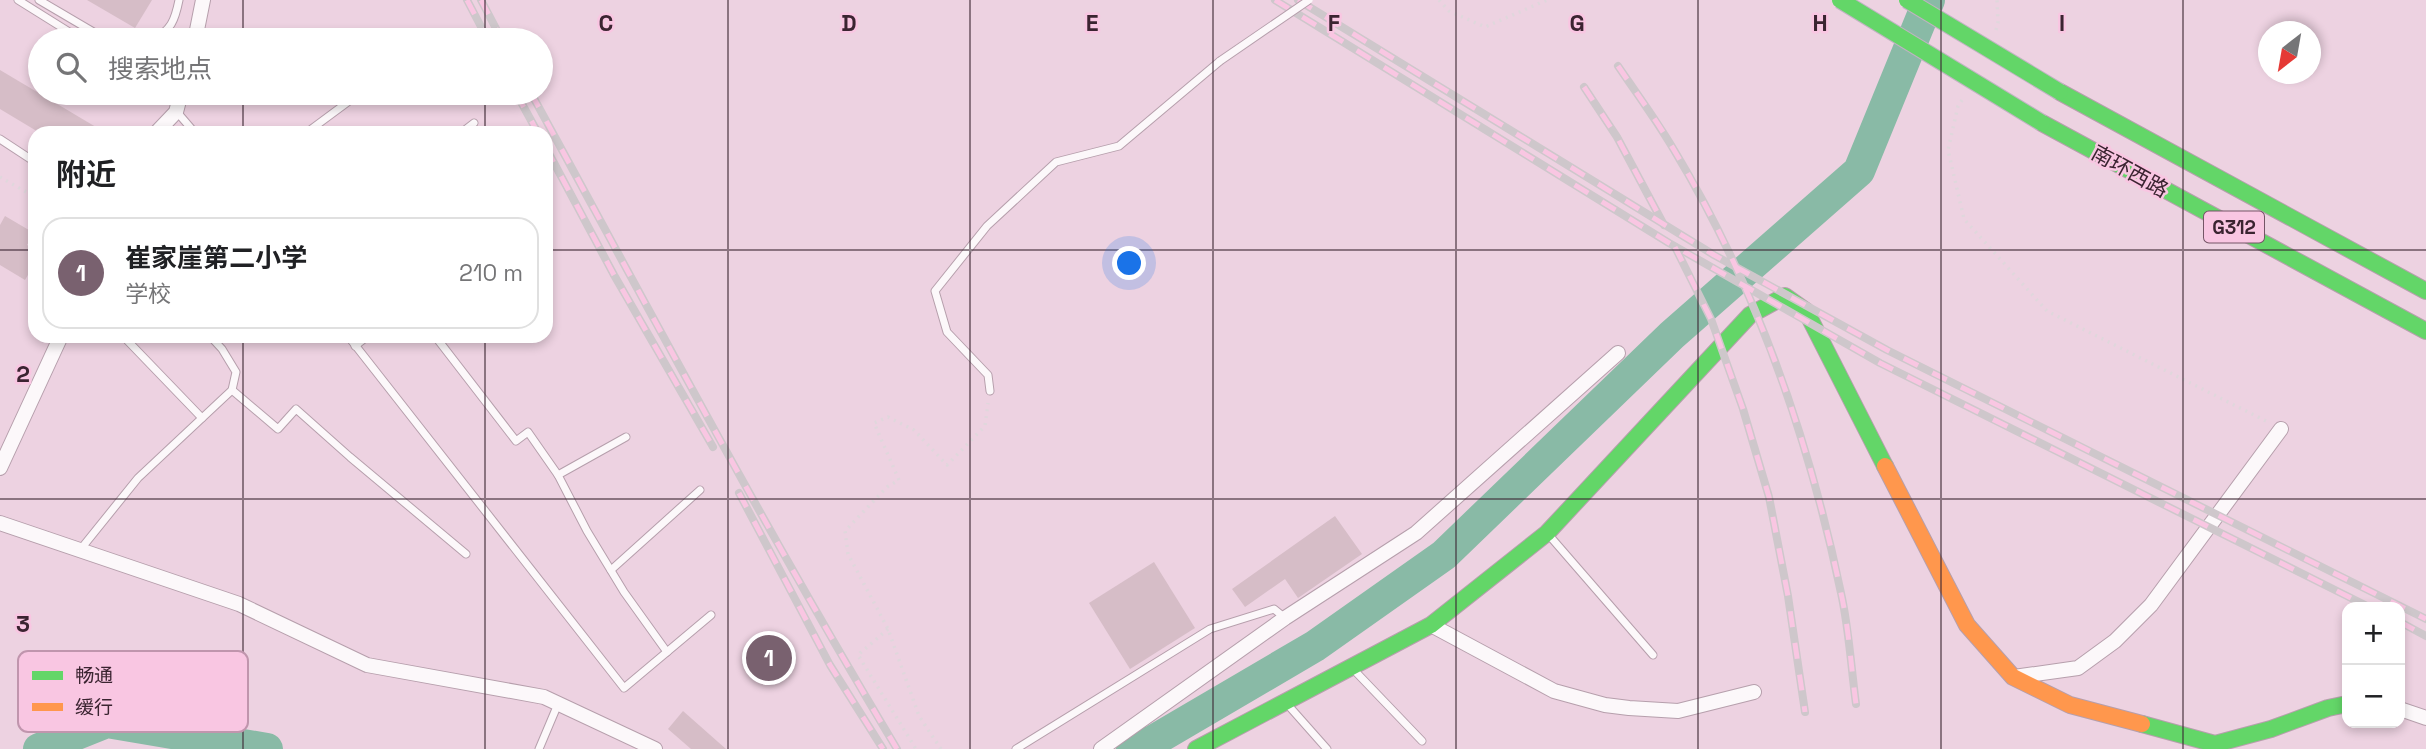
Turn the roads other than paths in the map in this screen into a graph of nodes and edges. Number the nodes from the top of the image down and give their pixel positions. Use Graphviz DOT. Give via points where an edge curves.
graph roads {
  1 [pos="18,0"];
  2 [pos="39,0"];
  3 [pos="179,0"];
  4 [pos="203,0"];
  5 [pos="1309,0"];
  6 [pos="1840,0"];
  7 [pos="1907,0"];
  8 [pos="63,28"];
  9 [pos="87,28"];
  10 [pos="169,28"];
  11 [pos="197,28"];
  12 [pos="177,105"];
  13 [pos="181,105"];
  14 [pos="344,105"];
  15 [pos="474,123"];
  16 [pos="161,126"];
  17 [pos="191,126"];
  18 [pos="315,126"];
  19 [pos="470,126"];
  20 [pos="0,139"];
  21 [pos="28,157"];
  22 [pos="2426,291"];
  23 [pos="2426,331"];
  24 [pos="58,343"];
  25 [pos="130,343"];
  26 [pos="216,343"];
  27 [pos="353,343"];
  28 [pos="359,343"];
  29 [pos="440,343"];
  30 [pos="355,346"];
  31 [pos="1618,352"];
  32 [pos="232,390"];
  33 [pos="990,391"];
  34 [pos="202,418"];
  35 [pos="2281,429"];
  36 [pos="625,437"];
  37 [pos="0,468"];
  38 [pos="558,475"];
  39 [pos="700,490"];
  40 [pos="0,523"];
  41 [pos="1548,533"];
  42 [pos="80,550"];
  43 [pos="466,554"];
  44 [pos="611,570"];
  45 [pos="711,615"];
  46 [pos="1284,618"];
  47 [pos="1431,625"];
  48 [pos="667,652"];
  49 [pos="1653,654"];
  50 [pos="1351,667"];
  51 [pos="2013,677"];
  52 [pos="1754,692"];
  53 [pos="1285,702"];
  54 [pos="558,704"];
  55 [pos="2342,705"];
  56 [pos="2405,711"];
  57 [pos="2426,718"];
  58 [pos="1422,741"];
  59 [pos="1220,744"];
  60 [pos="539,749"];
  61 [pos="655,749"];
  62 [pos="1016,749"];
  63 [pos="1101,749"];
  64 [pos="1196,749"];
  65 [pos="1327,749"];
  1 -- 8 [label="lane"];
  2 -- 9 [label="lane"];
  3 -- 10 [label="lane"];
  4 -- 11 [label="street"];
  5 -- 33 [label="lane, bridge" via="1220,61 1119,146 1056,162 986,226 934,291 947,332 988,375"];
  6 -- 23 [label="main road, 南环西路 / G312, bridge" via="2042,123"];
  7 -- 22 [label="main road, 南环西路 / G312, bridge" via="2060,92"];
  12 -- 16 [label="street"];
  13 -- 17 [label="lane"];
  14 -- 18 [label="lane"];
  15 -- 19 [label="lane"];
  20 -- 21 [label="lane"];
  24 -- 37 [label="street"];
  25 -- 34 [label="lane"];
  26 -- 32 [label="lane" via="236,372"];
  27 -- 30 [label="lane"];
  28 -- 30 [label="lane"];
  29 -- 38 [label="lane" via="516,441 528,432"];
  30 -- 48 [label="lane" via="625,688"];
  31 -- 46 [label="street" via="1416,533"];
  32 -- 34 [label="lane"];
  32 -- 43 [label="lane" via="278,429 296,409"];
  34 -- 42 [label="lane" via="138,478"];
  35 -- 51 [label="street" via="2151,605 2115,641 2078,668"];
  36 -- 38 [label="lane"];
  38 -- 44 [label="lane"];
  39 -- 44 [label="lane"];
  40 -- 42 [label="street"];
  41 -- 47 [label="main road"];
  41 -- 49 [label="lane"];
  41 -- 51 [label="main road" via="1750,315 1785,296 1807,311 1967,625"];
  42 -- 54 [label="street" via="239,604 367,665 544,697"];
  44 -- 48 [label="lane"];
  45 -- 48 [label="lane"];
  46 -- 62 [label="lane" via="1274,608 1210,629"];
  46 -- 63 [label="street"];
  47 -- 50 [label="main road"];
  47 -- 52 [label="street" via="1554,691 1605,705 1678,711"];
  50 -- 53 [label="main road"];
  50 -- 58 [label="lane"];
  51 -- 55 [label="main road" via="2070,705 2215,744"];
  53 -- 59 [label="main road"];
  53 -- 65 [label="lane"];
  54 -- 60 [label="lane"];
  54 -- 61 [label="street"];
  56 -- 57 [label="street"];
  59 -- 64 [label="main road"];
}
